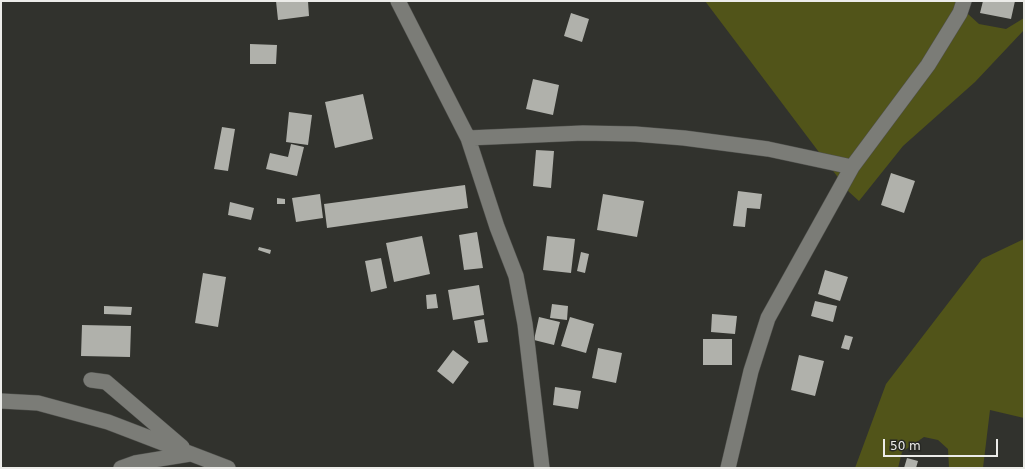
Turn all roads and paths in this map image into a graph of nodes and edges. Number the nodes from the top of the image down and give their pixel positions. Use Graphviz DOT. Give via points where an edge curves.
graph roads {
  1 [pos="398,1"];
  2 [pos="964,1"];
  3 [pos="468,138"];
  4 [pos="852,167"];
  5 [pos="91,380"];
  6 [pos="1,401"];
  7 [pos="190,454"];
  8 [pos="121,468"];
  9 [pos="228,468"];
  10 [pos="542,468"];
  11 [pos="728,468"];
  1 -- 3 [label="street"];
  2 -- 4 [label="street" via="960,13 928,65"];
  3 -- 4 [label="street" via="583,133 642,134 768,149"];
  3 -- 10 [label="street" via="516,276 525,324"];
  4 -- 11 [label="street" via="768,318 751,371"];
  5 -- 7 [label="street" via="106,382"];
  6 -- 7 [label="street" via="38,403 108,422"];
  7 -- 8 [label="street" via="135,463"];
  7 -- 9 [label="street"];
}
